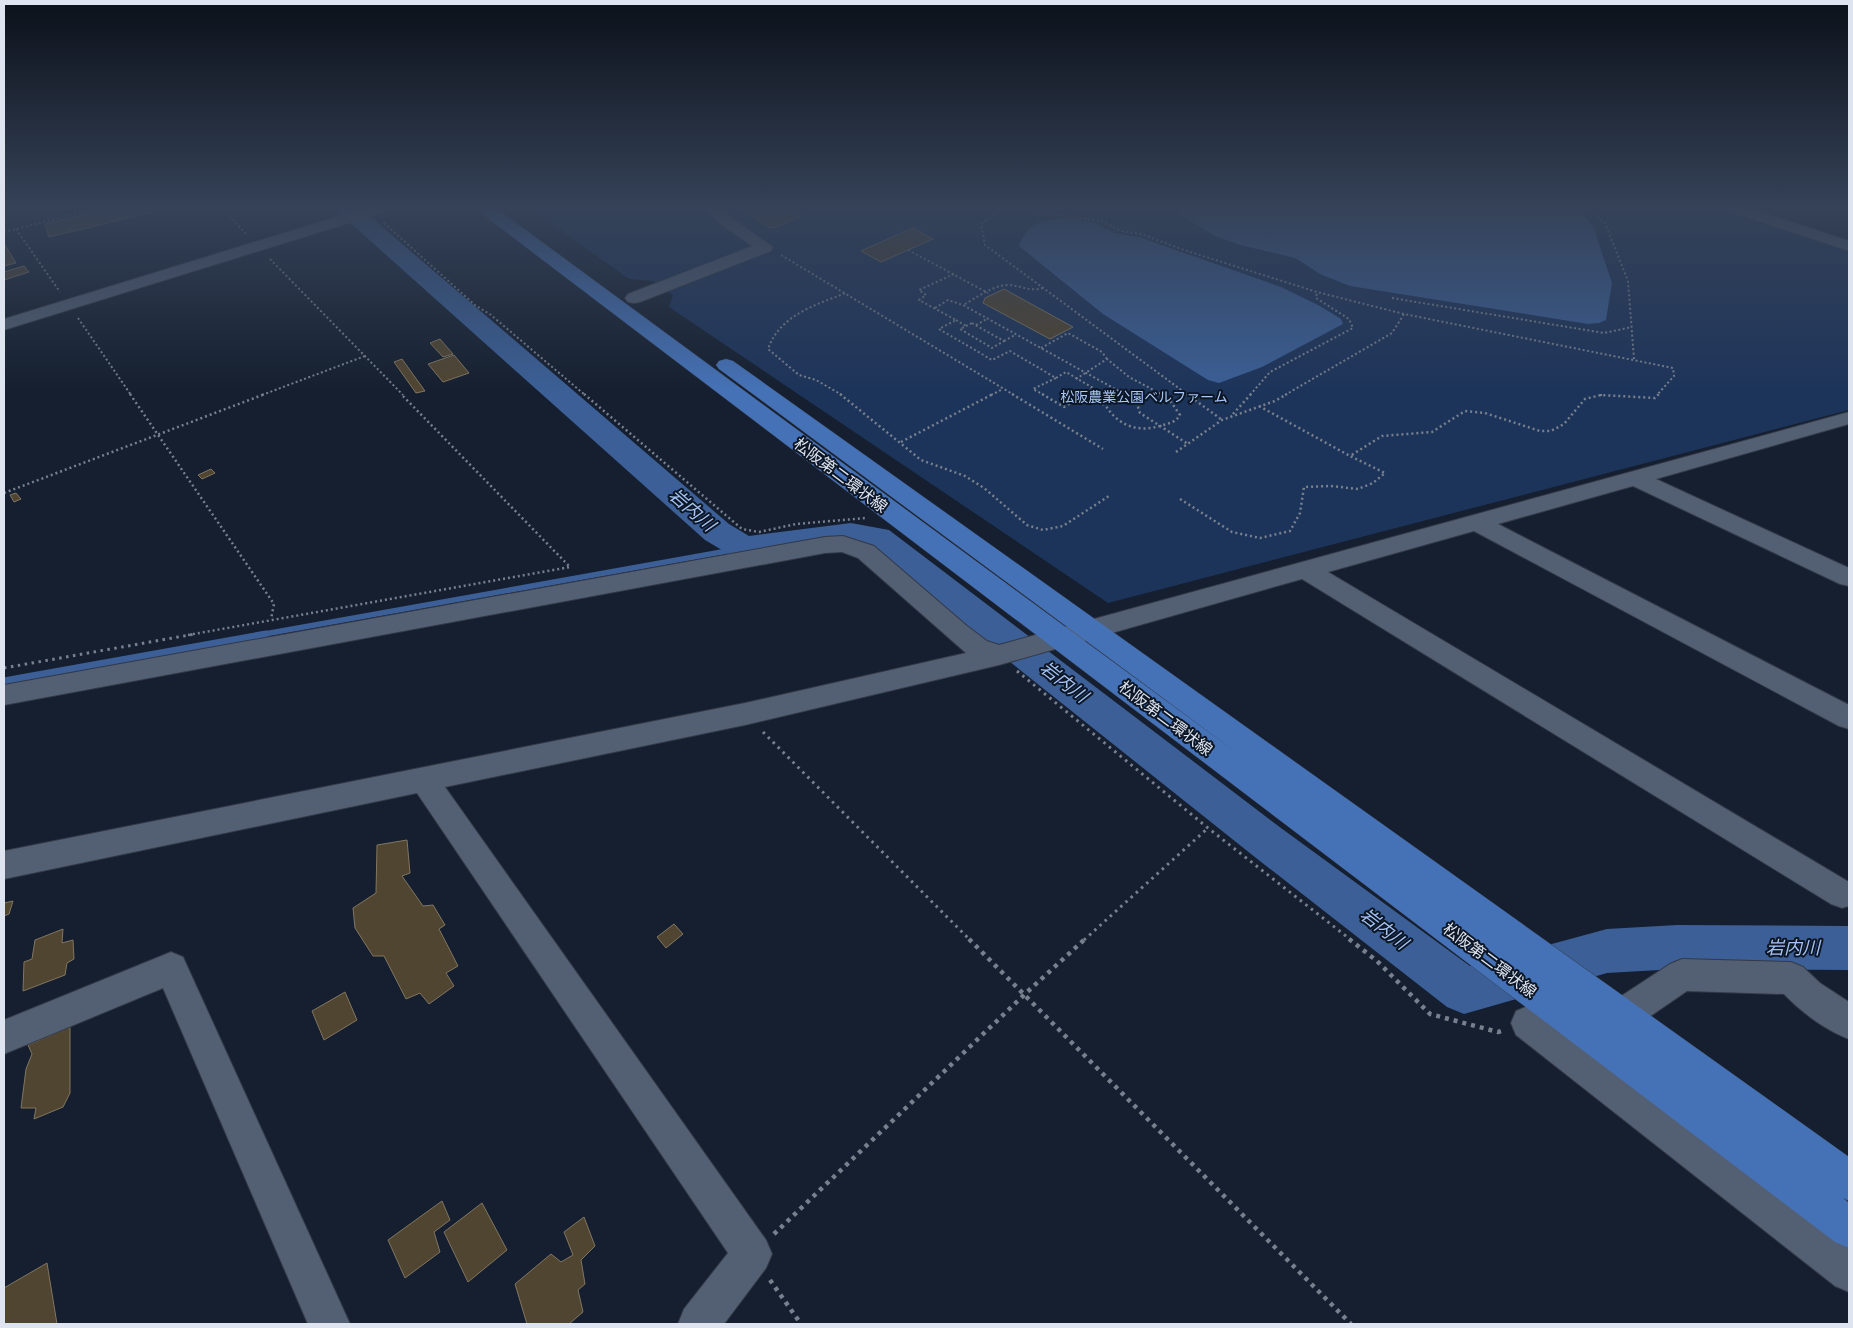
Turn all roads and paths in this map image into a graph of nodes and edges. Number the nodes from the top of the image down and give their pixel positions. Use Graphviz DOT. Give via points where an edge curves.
graph roads {
  1 [pos="43,268"];
  2 [pos="190,268"];
  3 [pos="279,268"];
  4 [pos="434,268"];
  5 [pos="566,268"];
  6 [pos="592,268"];
  7 [pos="710,268"];
  8 [pos="803,268"];
  9 [pos="942,268"];
  10 [pos="1016,268"];
  11 [pos="1241,268"];
  12 [pos="1623,268"];
  13 [pos="954,274"];
  14 [pos="1043,288"];
  15 [pos="1317,292"];
  16 [pos="846,293"];
  17 [pos="988,293"];
  18 [pos="634,298"];
  19 [pos="1392,298"];
  20 [pos="69,305"];
  21 [pos="963,305"];
  22 [pos="935,309"];
  23 [pos="1404,314"];
  24 [pos="987,319"];
  25 [pos="956,320"];
  26 [pos="4,325"];
  27 [pos="976,325"];
  28 [pos="966,326"];
  29 [pos="1632,327"];
  30 [pos="1015,335"];
  31 [pos="1004,341"];
  32 [pos="1040,349"];
  33 [pos="364,356"];
  34 [pos="1634,358"];
  35 [pos="1107,360"];
  36 [pos="1085,373"];
  37 [pos="1056,378"];
  38 [pos="1076,379"];
  39 [pos="1003,389"];
  40 [pos="1085,394"];
  41 [pos="1259,406"];
  42 [pos="1232,415"];
  43 [pos="1849,418"];
  44 [pos="1222,420"];
  45 [pos="1159,427"];
  46 [pos="158,434"];
  47 [pos="901,442"];
  48 [pos="1188,444"];
  49 [pos="1103,449"];
  50 [pos="1176,452"];
  51 [pos="1350,456"];
  52 [pos="1635,478"];
  53 [pos="4,493"];
  54 [pos="1109,496"];
  55 [pos="1180,499"];
  56 [pos="890,511"];
  57 [pos="1476,522"];
  58 [pos="1306,570"];
  59 [pos="1849,578"];
  60 [pos="271,619"];
  61 [pos="1090,629"];
  62 [pos="1048,641"];
  63 [pos="998,655"];
  64 [pos="4,668"];
  65 [pos="4,695"];
  66 [pos="745,714"];
  67 [pos="1849,718"];
  68 [pos="424,780"];
  69 [pos="1208,828"];
  70 [pos="4,865"];
  71 [pos="1842,894"];
  72 [pos="1476,929"];
  73 [pos="1025,994"];
  74 [pos="1621,1016"];
  75 [pos="1544,1018"];
  76 [pos="1849,1022"];
  77 [pos="4,1037"];
  78 [pos="1849,1181"];
  79 [pos="1849,1228"];
  80 [pos="752,1254"];
  81 [pos="1849,1272"];
  82 [pos="329,1324"];
  83 [pos="699,1324"];
  84 [pos="800,1324"];
  85 [pos="1351,1324"];
  1 -- 20 [label="path"];
  2 -- 20 [label="street"];
  3 -- 33 [label="path"];
  4 -- 56 [label="path" via="742,529 759,532 796,524 862,519"];
  5 -- 56 [label="main road, 松阪第二環状線"];
  6 -- 18 [label="main road, 松阪第二環状線"];
  7 -- 18 [label="street"];
  8 -- 16 [label="path"];
  9 -- 13 [label="path"];
  10 -- 14 [label="path"];
  11 -- 15 [label="path"];
  12 -- 29 [label="path" via="1628,281"];
  13 -- 17 [label="path"];
  13 -- 22 [label="path" via="919,290 926,295 918,300"];
  14 -- 17 [label="path" via="1031,292 1010,285"];
  14 -- 44 [label="path"];
  15 -- 23 [label="path"];
  15 -- 42 [label="path" via="1316,298 1349,319 1353,328 1270,372"];
  16 -- 39 [label="path"];
  16 -- 47 [label="path" via="796,315 778,328 768,349 799,375 839,393"];
  17 -- 21 [label="path"];
  18 -- 61 [label="main road, 松阪第二環状線"];
  19 -- 29 [label="path" via="1604,333"];
  20 -- 26 [label="street"];
  20 -- 46 [label="path"];
  21 -- 22 [label="path" via="948,300"];
  21 -- 24 [label="path"];
  22 -- 25 [label="path"];
  23 -- 34 [label="path"];
  23 -- 41 [label="path" via="1392,334 1275,401"];
  24 -- 27 [label="path"];
  24 -- 30 [label="path"];
  25 -- 28 [label="path"];
  25 -- 37 [label="path" via="939,328 992,360 1010,351"];
  27 -- 28 [label="path"];
  27 -- 31 [label="path"];
  28 -- 31 [label="path" via="960,329 992,348"];
  29 -- 34 [label="path"];
  30 -- 31 [label="path"];
  30 -- 32 [label="path"];
  32 -- 35 [label="path" via="1068,333 1102,352"];
  32 -- 36 [label="path"];
  33 -- 46 [label="path"];
  33 -- 60 [label="path" via="570,567"];
  34 -- 51 [label="path" via="1673,368 1674,376 1655,398 1601,395 1585,398 1564,424 1540,431 1485,413 1465,411 1432,432 1382,436"];
  35 -- 36 [label="path"];
  35 -- 45 [label="path" via="1175,404 1180,415 1176,421"];
  36 -- 38 [label="path"];
  36 -- 45 [label="path" via="1129,397 1137,404 1140,413"];
  37 -- 38 [label="path" via="1066,372"];
  37 -- 40 [label="path" via="1033,389 1064,407"];
  38 -- 40 [label="path" via="1093,388"];
  39 -- 47 [label="path"];
  39 -- 49 [label="path"];
  40 -- 45 [label="path" via="1108,408 1123,424 1136,429"];
  41 -- 42 [label="path"];
  41 -- 51 [label="path"];
  42 -- 44 [label="path"];
  43 -- 52 [label="street"];
  44 -- 48 [label="path"];
  45 -- 48 [label="path"];
  46 -- 53 [label="path"];
  46 -- 60 [label="path" via="274,604"];
  47 -- 54 [label="path" via="921,460 964,476 984,488 1027,525 1042,530 1063,526"];
  48 -- 50 [label="path"];
  51 -- 55 [label="path" via="1385,473 1358,489 1304,487 1300,513 1290,531 1260,538 1232,532"];
  52 -- 57 [label="street"];
  52 -- 59 [label="street"];
  56 -- 62 [label="main road, 松阪第二環状線"];
  57 -- 58 [label="street"];
  57 -- 67 [label="street"];
  58 -- 61 [label="street"];
  58 -- 71 [label="street"];
  60 -- 64 [label="path"];
  61 -- 62 [label="street"];
  61 -- 72 [label="main road, 松阪第二環状線"];
  62 -- 63 [label="street"];
  62 -- 72 [label="main road, 松阪第二環状線"];
  63 -- 65 [label="street" via="978,648 958,633 866,552 843,544"];
  63 -- 66 [label="street"];
  63 -- 69 [label="path"];
  66 -- 68 [label="street"];
  66 -- 73 [label="path"];
  68 -- 70 [label="street"];
  68 -- 80 [label="street"];
  69 -- 73 [label="path"];
  69 -- 75 [label="path" via="1378,960 1430,1014 1498,1032"];
  72 -- 74 [label="main road, 松阪第二環状線"];
  72 -- 75 [label="main road, 松阪第二環状線"];
  73 -- 80 [label="path"];
  73 -- 85 [label="path"];
  74 -- 76 [label="street" via="1682,975 1692,975 1791,978 1808,995"];
  74 -- 78 [label="main road, 松阪第二環状線"];
  75 -- 79 [label="main road, 松阪第二環状線"];
  75 -- 81 [label="street"];
  77 -- 82 [label="street" via="171,968"];
  80 -- 83 [label="street"];
  80 -- 84 [label="path"];
}
